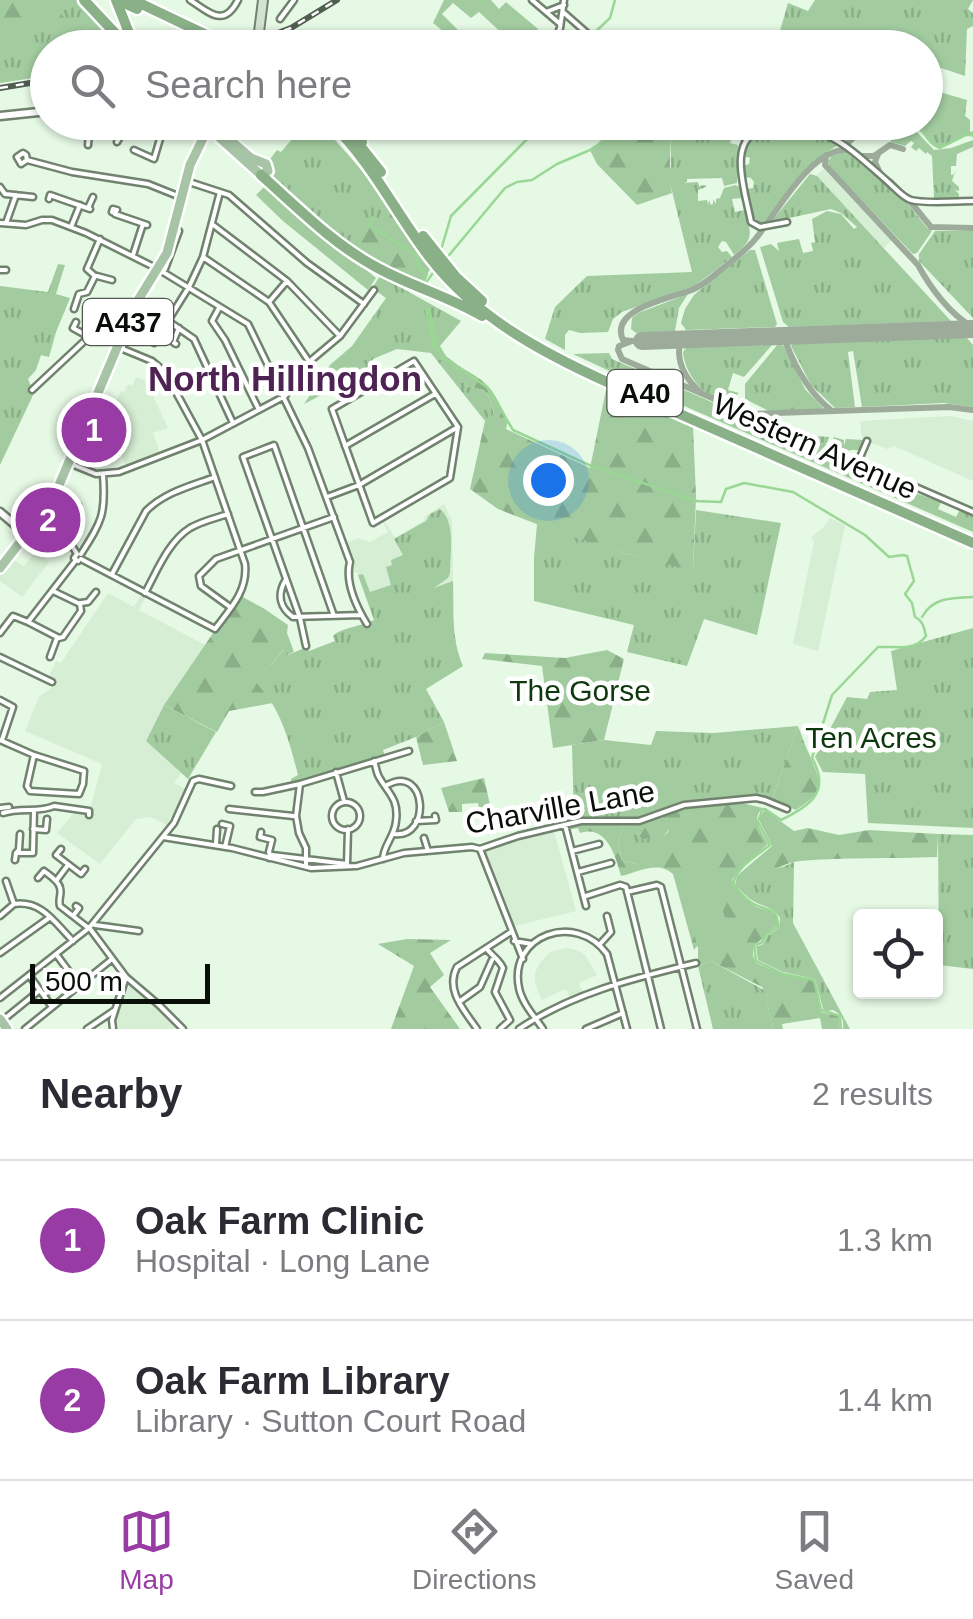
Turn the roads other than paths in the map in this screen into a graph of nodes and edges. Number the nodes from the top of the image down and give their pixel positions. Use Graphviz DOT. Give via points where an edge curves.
graph roads {
  1 [pos="84,0"];
  2 [pos="133,0"];
  3 [pos="190,0"];
  4 [pos="238,0"];
  5 [pos="264,0"];
  6 [pos="294,0"];
  7 [pos="532,0"];
  8 [pos="118,4"];
  9 [pos="564,6"];
  10 [pos="546,12"];
  11 [pos="280,19"];
  12 [pos="559,22"];
  13 [pos="114,30"];
  14 [pos="126,30"];
  15 [pos="178,30"];
  16 [pos="196,30"];
  17 [pos="261,30"];
  18 [pos="557,30"];
  19 [pos="587,30"];
  20 [pos="30,113"];
  21 [pos="0,116"];
  22 [pos="88,140"];
  23 [pos="159,140"];
  24 [pos="203,140"];
  25 [pos="227,140"];
  26 [pos="346,140"];
  27 [pos="357,140"];
  28 [pos="746,140"];
  29 [pos="834,140"];
  30 [pos="88,144"];
  31 [pos="134,150"];
  32 [pos="28,160"];
  33 [pos="261,175"];
  34 [pos="187,181"];
  35 [pos="0,187"];
  36 [pos="220,192"];
  37 [pos="16,195"];
  38 [pos="33,197"];
  39 [pos="92,197"];
  40 [pos="183,198"];
  41 [pos="48,199"];
  42 [pos="973,201"];
  43 [pos="80,205"];
  44 [pos="114,214"];
  45 [pos="787,222"];
  46 [pos="3,224"];
  47 [pos="212,224"];
  48 [pos="70,227"];
  49 [pos="100,239"];
  50 [pos="133,255"];
  51 [pos="203,257"];
  52 [pos="80,267"];
  53 [pos="87,269"];
  54 [pos="162,269"];
  55 [pos="95,276"];
  56 [pos="112,280"];
  57 [pos="287,281"];
  58 [pos="189,287"];
  59 [pos="68,289"];
  60 [pos="374,290"];
  61 [pos="79,294"];
  62 [pos="269,302"];
  63 [pos="364,304"];
  64 [pos="135,305"];
  65 [pos="220,306"];
  66 [pos="74,308"];
  67 [pos="168,321"];
  68 [pos="76,322"];
  69 [pos="179,328"];
  70 [pos="340,336"];
  71 [pos="90,337"];
  72 [pos="154,343"];
  73 [pos="176,344"];
  74 [pos="118,347"];
  75 [pos="544,351"];
  76 [pos="310,362"];
  77 [pos="32,390"];
  78 [pos="436,394"];
  79 [pos="284,396"];
  80 [pos="259,410"];
  81 [pos="234,424"];
  82 [pos="458,427"];
  83 [pos="202,440"];
  84 [pos="866,441"];
  85 [pos="345,446"];
  86 [pos="69,464"];
  87 [pos="104,475"];
  88 [pos="215,478"];
  89 [pos="359,485"];
  90 [pos="327,497"];
  91 [pos="78,505"];
  92 [pos="48,506"];
  93 [pos="0,512"];
  94 [pos="973,512"];
  95 [pos="228,514"];
  96 [pos="334,517"];
  97 [pos="60,527"];
  98 [pos="303,528"];
  99 [pos="26,534"];
  100 [pos="272,539"];
  101 [pos="973,540"];
  102 [pos="52,542"];
  103 [pos="240,550"];
  104 [pos="79,556"];
  105 [pos="0,568"];
  106 [pos="112,574"];
  107 [pos="286,579"];
  108 [pos="53,591"];
  109 [pos="96,592"];
  110 [pos="145,593"];
  111 [pos="80,604"];
  112 [pos="231,608"];
  113 [pos="362,615"];
  114 [pos="334,616"];
  115 [pos="300,618"];
  116 [pos="28,622"];
  117 [pos="366,624"];
  118 [pos="0,633"];
  119 [pos="57,638"];
  120 [pos="306,646"];
  121 [pos="0,657"];
  122 [pos="50,657"];
  123 [pos="52,682"];
  124 [pos="0,700"];
  125 [pos="1,741"];
  126 [pos="409,751"];
  127 [pos="34,755"];
  128 [pos="374,761"];
  129 [pos="336,772"];
  130 [pos="300,784"];
  131 [pos="231,786"];
  132 [pos="386,786"];
  133 [pos="30,791"];
  134 [pos="255,792"];
  135 [pos="55,794"];
  136 [pos="23,796"];
  137 [pos="344,802"];
  138 [pos="9,806"];
  139 [pos="54,806"];
  140 [pos="34,809"];
  141 [pos="229,809"];
  142 [pos="787,809"];
  143 [pos="1,811"];
  144 [pos="89,815"];
  145 [pos="296,816"];
  146 [pos="435,816"];
  147 [pos="47,819"];
  148 [pos="416,820"];
  149 [pos="222,824"];
  150 [pos="565,825"];
  151 [pos="34,829"];
  152 [pos="217,829"];
  153 [pos="348,829"];
  154 [pos="230,831"];
  155 [pos="238,832"];
  156 [pos="261,832"];
  157 [pos="20,834"];
  158 [pos="393,834"];
  159 [pos="163,837"];
  160 [pos="424,838"];
  161 [pos="599,844"];
  162 [pos="216,845"];
  163 [pos="225,847"];
  164 [pos="480,848"];
  165 [pos="61,849"];
  166 [pos="428,850"];
  167 [pos="572,851"];
  168 [pos="16,853"];
  169 [pos="270,856"];
  170 [pos="15,860"];
  171 [pos="306,860"];
  172 [pos="384,860"];
  173 [pos="611,863"];
  174 [pos="68,865"];
  175 [pos="347,865"];
  176 [pos="306,868"];
  177 [pos="85,870"];
  178 [pos="578,872"];
  179 [pos="38,878"];
  180 [pos="6,881"];
  181 [pos="56,881"];
  182 [pos="627,892"];
  183 [pos="586,896"];
  184 [pos="14,904"];
  185 [pos="76,906"];
  186 [pos="586,906"];
  187 [pos="0,916"];
  188 [pos="73,916"];
  189 [pos="607,916"];
  190 [pos="49,918"];
  191 [pos="91,926"];
  192 [pos="139,930"];
  193 [pos="511,932"];
  194 [pos="73,941"];
  195 [pos="514,941"];
  196 [pos="532,944"];
  197 [pos="600,944"];
  198 [pos="486,948"];
  199 [pos="1,950"];
  200 [pos="56,954"];
  201 [pos="112,959"];
  202 [pos="493,959"];
  203 [pos="522,959"];
  204 [pos="696,963"];
  205 [pos="682,966"];
  206 [pos="648,975"];
  207 [pos="29,976"];
  208 [pos="126,977"];
  209 [pos="616,982"];
  210 [pos="52,985"];
  211 [pos="79,985"];
  212 [pos="42,992"];
  213 [pos="0,998"];
  214 [pos="459,1002"];
  215 [pos="52,1007"];
  216 [pos="115,1010"];
  217 [pos="623,1013"];
  218 [pos="535,1018"];
  219 [pos="3,1024"];
  220 [pos="25,1029"];
  221 [pos="87,1029"];
  222 [pos="112,1029"];
  223 [pos="182,1029"];
  224 [pos="478,1029"];
  225 [pos="500,1029"];
  226 [pos="519,1029"];
  227 [pos="543,1029"];
  228 [pos="587,1029"];
  229 [pos="627,1029"];
  230 [pos="661,1029"];
  231 [pos="697,1029"];
  1 -- 13 [label="highway"];
  2 -- 16 [label="highway"];
  3 -- 4 [label="street" via="224,17"];
  5 -- 17 [label="main road"];
  6 -- 11 [label="street"];
  7 -- 10 [label="street"];
  8 -- 14 [label="highway"];
  8 -- 15 [label="highway"];
  9 -- 10 [label="street"];
  9 -- 12 [label="street"];
  9 -- 19 [label="street"];
  10 -- 12 [label="street"];
  12 -- 18 [label="street"];
  20 -- 21 [label="street"];
  22 -- 30 [label="street"];
  23 -- 31 [label="street" via="154,159"];
  24 -- 34 [label="main road"];
  25 -- 33 [label="main road" via="266,164"];
  26 -- 75 [label="highway, Western Avenue / A40" via="452,283"];
  27 -- 101 [label="highway, Western Avenue / A40" via="446,266 524,332 609,377"];
  28 -- 45 [label="street" via="740,158 751,222"];
  29 -- 42 [label="street" via="908,200"];
  32 -- 40 [label="street" via="148,184"];
  33 -- 75 [label="highway" via="368,262"];
  34 -- 36 [label="street"];
  34 -- 40 [label="main road, A437"];
  35 -- 37 [label="street"];
  36 -- 47 [label="street"];
  36 -- 63 [label="street"];
  37 -- 38 [label="street"];
  37 -- 46 [label="street"];
  39 -- 43 [label="street" via="89,209"];
  40 -- 54 [label="main road, A437"];
  41 -- 43 [label="street"];
  43 -- 48 [label="street"];
  44 -- 50 [label="street" via="145,224"];
  46 -- 48 [label="street" via="52,220"];
  47 -- 51 [label="street"];
  47 -- 57 [label="street"];
  48 -- 49 [label="street"];
  49 -- 50 [label="street"];
  49 -- 53 [label="street"];
  50 -- 54 [label="street"];
  51 -- 58 [label="street"];
  51 -- 62 [label="street"];
  52 -- 53 [label="street"];
  53 -- 55 [label="street"];
  54 -- 58 [label="street"];
  54 -- 64 [label="main road, A437"];
  55 -- 56 [label="street"];
  55 -- 61 [label="street"];
  57 -- 62 [label="street"];
  57 -- 70 [label="street"];
  58 -- 65 [label="street"];
  58 -- 67 [label="street"];
  59 -- 61 [label="street"];
  60 -- 63 [label="street"];
  61 -- 66 [label="street"];
  62 -- 76 [label="street"];
  63 -- 70 [label="street"];
  64 -- 71 [label="street" via="125,303"];
  64 -- 74 [label="main road, A437"];
  65 -- 79 [label="street" via="251,327"];
  65 -- 80 [label="street" via="212,321"];
  67 -- 69 [label="street"];
  67 -- 72 [label="street"];
  68 -- 71 [label="street" via="73,328"];
  69 -- 73 [label="street"];
  69 -- 81 [label="street" via="195,342"];
  70 -- 76 [label="street"];
  71 -- 77 [label="street"];
  74 -- 83 [label="street" via="164,371"];
  74 -- 86 [label="main road, A437"];
  75 -- 101 [label="highway, Western Avenue / A40"];
  76 -- 79 [label="street"];
  78 -- 82 [label="street"];
  78 -- 85 [label="street"];
  78 -- 85 [label="street" via="414,361 332,409"];
  79 -- 80 [label="street"];
  79 -- 90 [label="street"];
  80 -- 81 [label="street"];
  81 -- 83 [label="street"];
  82 -- 89 [label="street"];
  82 -- 89 [label="street" via="450,478 373,524"];
  83 -- 87 [label="street"];
  83 -- 88 [label="street"];
  84 -- 94 [label="street" via="858,462"];
  85 -- 89 [label="street"];
  86 -- 87 [label="street"];
  86 -- 92 [label="main road, A437"];
  87 -- 104 [label="street" via="104,514"];
  88 -- 95 [label="street"];
  88 -- 106 [label="street" via="164,496 146,510"];
  89 -- 90 [label="street"];
  90 -- 96 [label="street"];
  91 -- 97 [label="street"];
  92 -- 97 [label="street"];
  92 -- 99 [label="main road, A437"];
  93 -- 99 [label="street"];
  95 -- 103 [label="street"];
  95 -- 110 [label="street" via="180,536"];
  96 -- 98 [label="street"];
  96 -- 113 [label="street"];
  97 -- 102 [label="street" via="46,532"];
  97 -- 104 [label="street"];
  98 -- 100 [label="street"];
  98 -- 100 [label="street" via="274,446 243,456"];
  98 -- 114 [label="street"];
  99 -- 105 [label="main road, A437"];
  100 -- 103 [label="street"];
  100 -- 107 [label="street"];
  103 -- 112 [label="street" via="246,580"];
  103 -- 112 [label="street" via="216,559 199,576 201,586"];
  104 -- 106 [label="street"];
  104 -- 108 [label="street"];
  106 -- 110 [label="street"];
  107 -- 115 [label="street"];
  107 -- 115 [label="street" via="282,603"];
  108 -- 111 [label="street"];
  108 -- 116 [label="street"];
  109 -- 111 [label="street"];
  110 -- 112 [label="street" via="215,629"];
  111 -- 119 [label="street" via="82,611"];
  113 -- 114 [label="street"];
  113 -- 117 [label="street"];
  114 -- 115 [label="street"];
  115 -- 120 [label="street"];
  116 -- 118 [label="street" via="16,614"];
  116 -- 119 [label="street"];
  119 -- 122 [label="street"];
  121 -- 123 [label="street"];
  124 -- 125 [label="street" via="13,707"];
  125 -- 127 [label="street"];
  126 -- 128 [label="street"];
  127 -- 133 [label="street"];
  127 -- 135 [label="street" via="84,771 78,794"];
  128 -- 129 [label="street"];
  128 -- 132 [label="street"];
  129 -- 130 [label="street"];
  129 -- 137 [label="street"];
  130 -- 134 [label="street"];
  130 -- 145 [label="street"];
  131 -- 159 [label="street" via="194,780"];
  132 -- 148 [label="street" via="401,781 415,790 421,805"];
  132 -- 158 [label="street" via="396,809"];
  133 -- 135 [label="street"];
  133 -- 136 [label="street"];
  135 -- 139 [label="street"];
  137 -- 153 [label="street" via="332,816"];
  137 -- 153 [label="street" via="360,815"];
  138 -- 143 [label="street"];
  139 -- 140 [label="street"];
  139 -- 144 [label="street"];
  140 -- 143 [label="street"];
  140 -- 151 [label="street"];
  141 -- 145 [label="street"];
  142 -- 150 [label="street, Charville Lane" via="734,799 684,805 639,821"];
  145 -- 171 [label="street"];
  146 -- 148 [label="street"];
  147 -- 151 [label="street" via="46,830"];
  148 -- 158 [label="street" via="407,834"];
  149 -- 154 [label="street"];
  150 -- 164 [label="street, Charville Lane"];
  150 -- 167 [label="street"];
  151 -- 168 [label="street" via="33,853"];
  152 -- 162 [label="street"];
  153 -- 175 [label="street"];
  154 -- 155 [label="street"];
  154 -- 163 [label="street"];
  156 -- 169 [label="street" via="272,840"];
  157 -- 168 [label="street"];
  158 -- 172 [label="street"];
  159 -- 162 [label="street, Charville Lane"];
  159 -- 191 [label="street"];
  160 -- 166 [label="street"];
  161 -- 167 [label="street"];
  162 -- 163 [label="street, Charville Lane"];
  163 -- 169 [label="street, Charville Lane"];
  164 -- 166 [label="street, Charville Lane"];
  164 -- 193 [label="street"];
  165 -- 174 [label="street" via="56,855"];
  166 -- 172 [label="street, Charville Lane"];
  167 -- 178 [label="street"];
  168 -- 170 [label="street"];
  169 -- 171 [label="street"];
  169 -- 176 [label="street, Charville Lane"];
  171 -- 175 [label="street"];
  171 -- 176 [label="street"];
  172 -- 175 [label="street, Charville Lane"];
  173 -- 178 [label="street"];
  174 -- 177 [label="street"];
  174 -- 181 [label="street"];
  175 -- 176 [label="street, Charville Lane"];
  178 -- 183 [label="street"];
  179 -- 181 [label="street" via="44,871"];
  180 -- 184 [label="street"];
  181 -- 188 [label="street" via="59,904"];
  182 -- 183 [label="street" via="622,885"];
  182 -- 205 [label="street" via="660,886"];
  182 -- 206 [label="street"];
  183 -- 186 [label="street"];
  184 -- 187 [label="street"];
  184 -- 190 [label="street" via="34,904"];
  185 -- 188 [label="street"];
  188 -- 191 [label="street"];
  189 -- 197 [label="street" via="611,932"];
  190 -- 194 [label="street"];
  190 -- 199 [label="street"];
  191 -- 192 [label="street"];
  191 -- 194 [label="street"];
  191 -- 201 [label="street"];
  193 -- 195 [label="street"];
  193 -- 198 [label="street"];
  194 -- 200 [label="street"];
  195 -- 196 [label="street"];
  195 -- 203 [label="street"];
  196 -- 197 [label="street" via="568,931"];
  196 -- 203 [label="street"];
  197 -- 209 [label="street"];
  198 -- 202 [label="street"];
  198 -- 214 [label="street" via="455,970"];
  200 -- 207 [label="street"];
  200 -- 211 [label="street"];
  201 -- 208 [label="street"];
  201 -- 211 [label="street"];
  202 -- 214 [label="street" via="480,987"];
  202 -- 225 [label="street" via="503,970 494,992 510,1020"];
  203 -- 218 [label="street" via="518,985"];
  204 -- 205 [label="street"];
  205 -- 206 [label="street"];
  205 -- 231 [label="street"];
  206 -- 209 [label="street"];
  206 -- 230 [label="street"];
  207 -- 212 [label="street"];
  207 -- 213 [label="street"];
  208 -- 216 [label="street"];
  208 -- 223 [label="street"];
  209 -- 217 [label="street"];
  209 -- 218 [label="street"];
  210 -- 212 [label="street"];
  211 -- 215 [label="street"];
  212 -- 215 [label="street"];
  212 -- 219 [label="street"];
  214 -- 224 [label="street"];
  215 -- 220 [label="street"];
  216 -- 221 [label="street"];
  216 -- 222 [label="street"];
  217 -- 228 [label="street"];
  217 -- 229 [label="street"];
  218 -- 226 [label="street"];
  218 -- 227 [label="street"];
}
